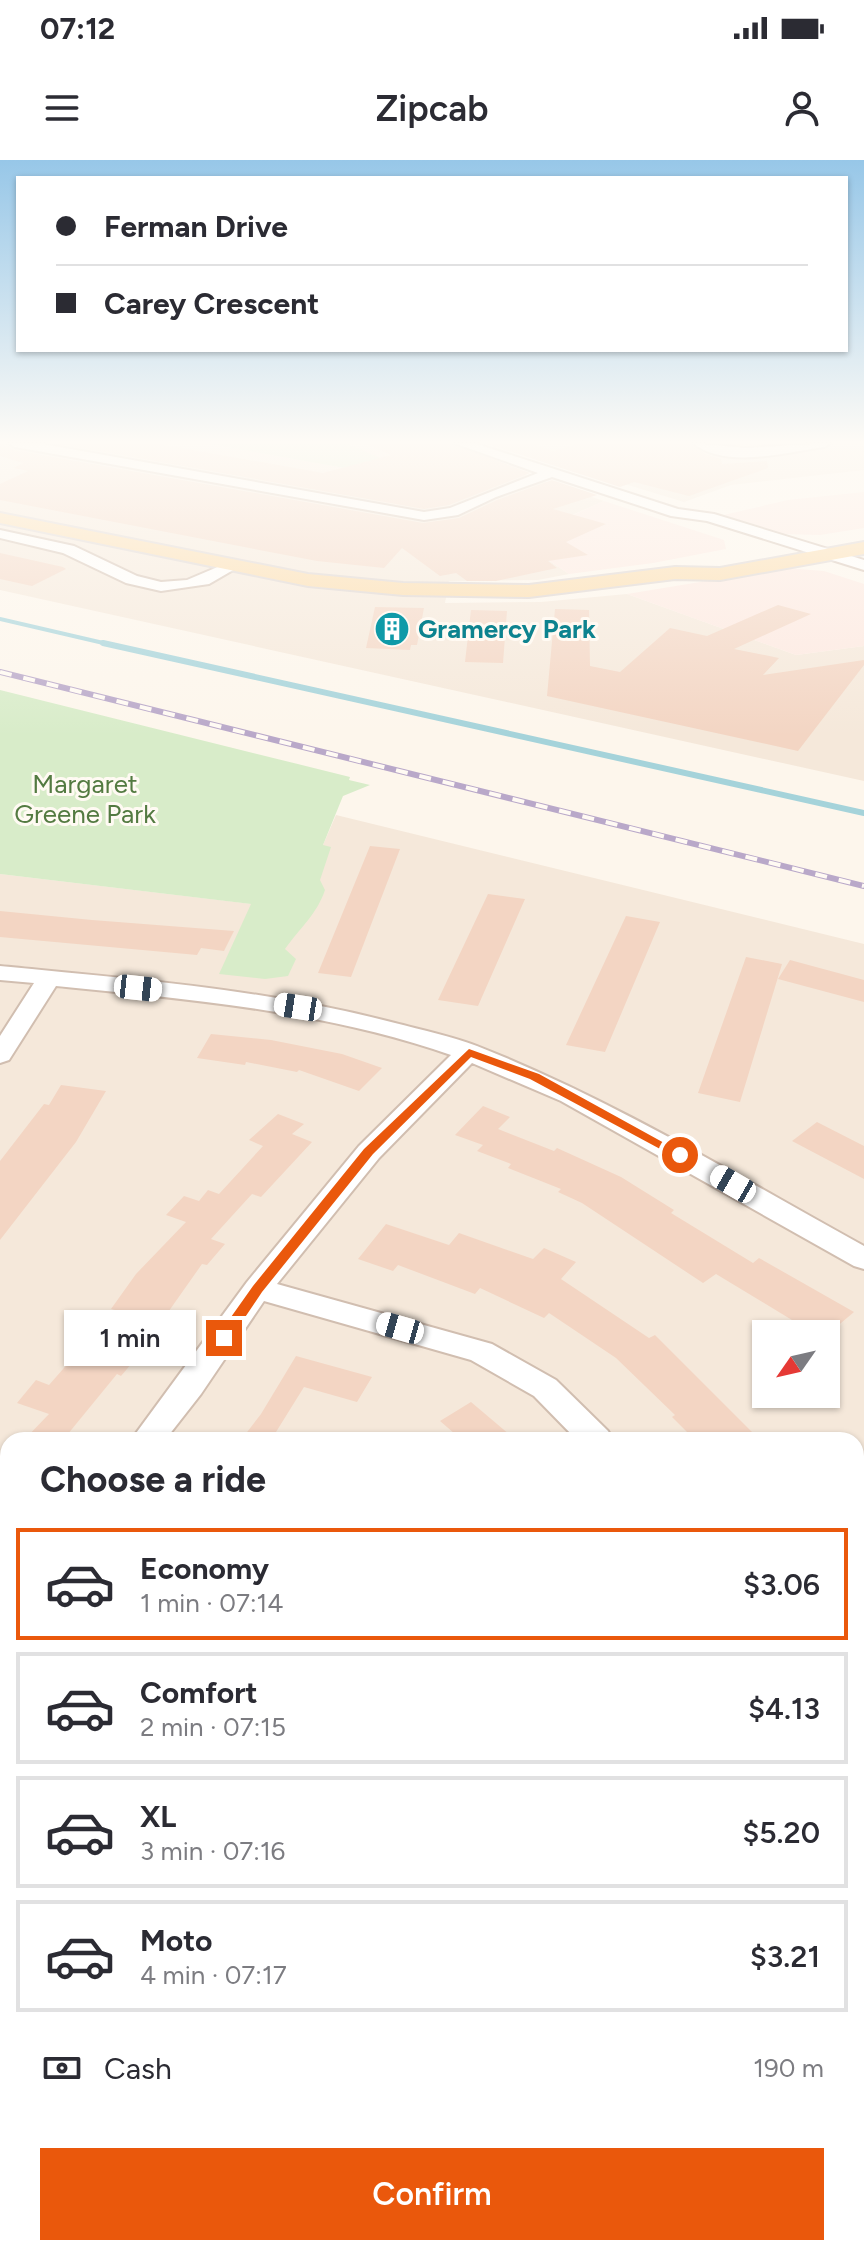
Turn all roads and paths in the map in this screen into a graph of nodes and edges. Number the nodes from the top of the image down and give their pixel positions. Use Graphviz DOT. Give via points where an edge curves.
graph roads {
  1 [pos="28,541"];
  2 [pos="110,541"];
  3 [pos="744,541"];
  4 [pos="772,541"];
  5 [pos="843,541"];
  6 [pos="864,548"];
  7 [pos="772,550"];
  8 [pos="802,552"];
  9 [pos="831,555"];
  10 [pos="864,565"];
  11 [pos="232,566"];
  12 [pos="675,573"];
  13 [pos="864,579"];
  14 [pos="0,973"];
  15 [pos="49,978"];
  16 [pos="469,1052"];
  17 [pos="0,1055"];
  18 [pos="864,1259"];
  19 [pos="257,1289"];
  20 [pos="153,1432"];
  21 [pos="587,1432"];
  1 -- 11 [label="street" via="79,553 153,585 200,583"];
  2 -- 11 [label="main road"];
  3 -- 7 [label="street"];
  4 -- 8 [label="street"];
  5 -- 8 [label="main road"];
  6 -- 9 [label="main road"];
  7 -- 8 [label="main road"];
  7 -- 12 [label="main road" via="700,562"];
  8 -- 9 [label="main road"];
  8 -- 12 [label="main road" via="720,574"];
  8 -- 13 [label="street"];
  9 -- 10 [label="street"];
  11 -- 12 [label="main road" via="352,585 468,591 568,587"];
  14 -- 15 [label="street"];
  15 -- 16 [label="street" via="319,1010"];
  15 -- 17 [label="street"];
  16 -- 18 [label="street" via="570,1095"];
  16 -- 19 [label="street" via="369,1152"];
  19 -- 20 [label="street"];
  19 -- 21 [label="street" via="481,1352 545,1388"];
}
